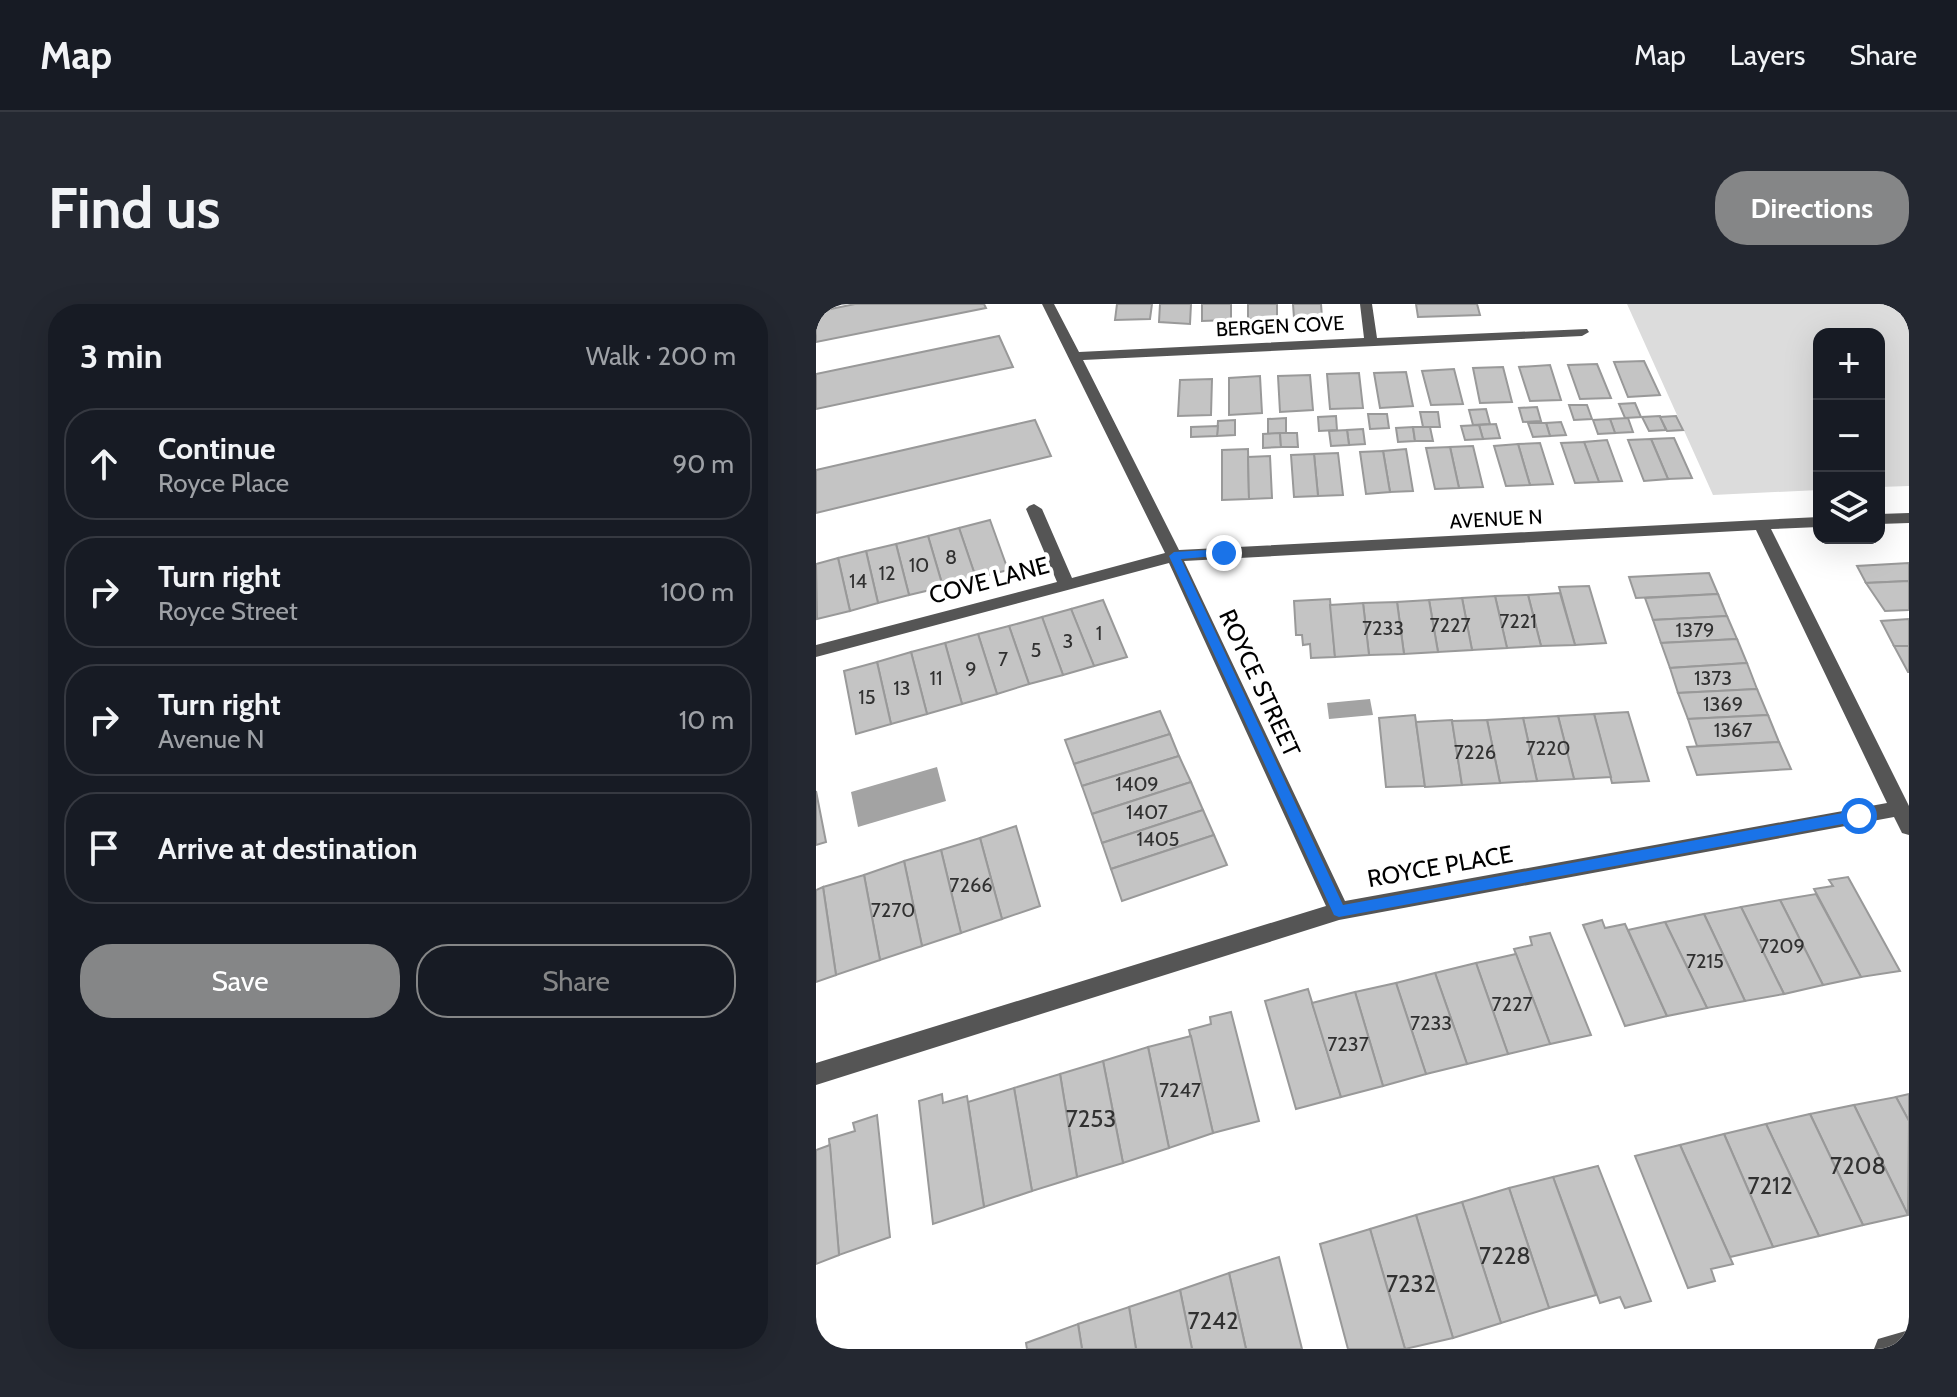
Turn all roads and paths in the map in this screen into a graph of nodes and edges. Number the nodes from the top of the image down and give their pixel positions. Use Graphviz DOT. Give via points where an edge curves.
graph roads {
  1 [pos="1048,304"];
  2 [pos="1366,304"];
  3 [pos="1582,332"];
  4 [pos="1371,342"];
  5 [pos="1077,356"];
  6 [pos="1034,509"];
  7 [pos="1909,518"];
  8 [pos="1885,519"];
  9 [pos="1813,522"];
  10 [pos="1761,525"];
  11 [pos="1174,556"];
  12 [pos="1066,584"];
  13 [pos="816,651"];
  14 [pos="1904,817"];
  15 [pos="1339,911"];
  16 [pos="816,1074"];
  17 [pos="1909,1344"];
  18 [pos="1888,1349"];
  1 -- 5 [label="street, ROYCE STREET"];
  2 -- 4 [label="street"];
  3 -- 4 [label="street, BERGEN COVE"];
  4 -- 5 [label="street, BERGEN COVE"];
  5 -- 11 [label="street, ROYCE STREET"];
  6 -- 12 [label="street"];
  7 -- 8 [label="street"];
  9 -- 10 [label="street, AVENUE N"];
  10 -- 11 [label="street, AVENUE N"];
  10 -- 14 [label="street"];
  11 -- 12 [label="street, COVE LANE"];
  11 -- 15 [label="street, ROYCE STREET"];
  12 -- 13 [label="street, COVE LANE"];
  14 -- 15 [label="street, ROYCE PLACE"];
  15 -- 16 [label="street, ROYCE PLACE"];
  17 -- 18 [label="street"];
}
